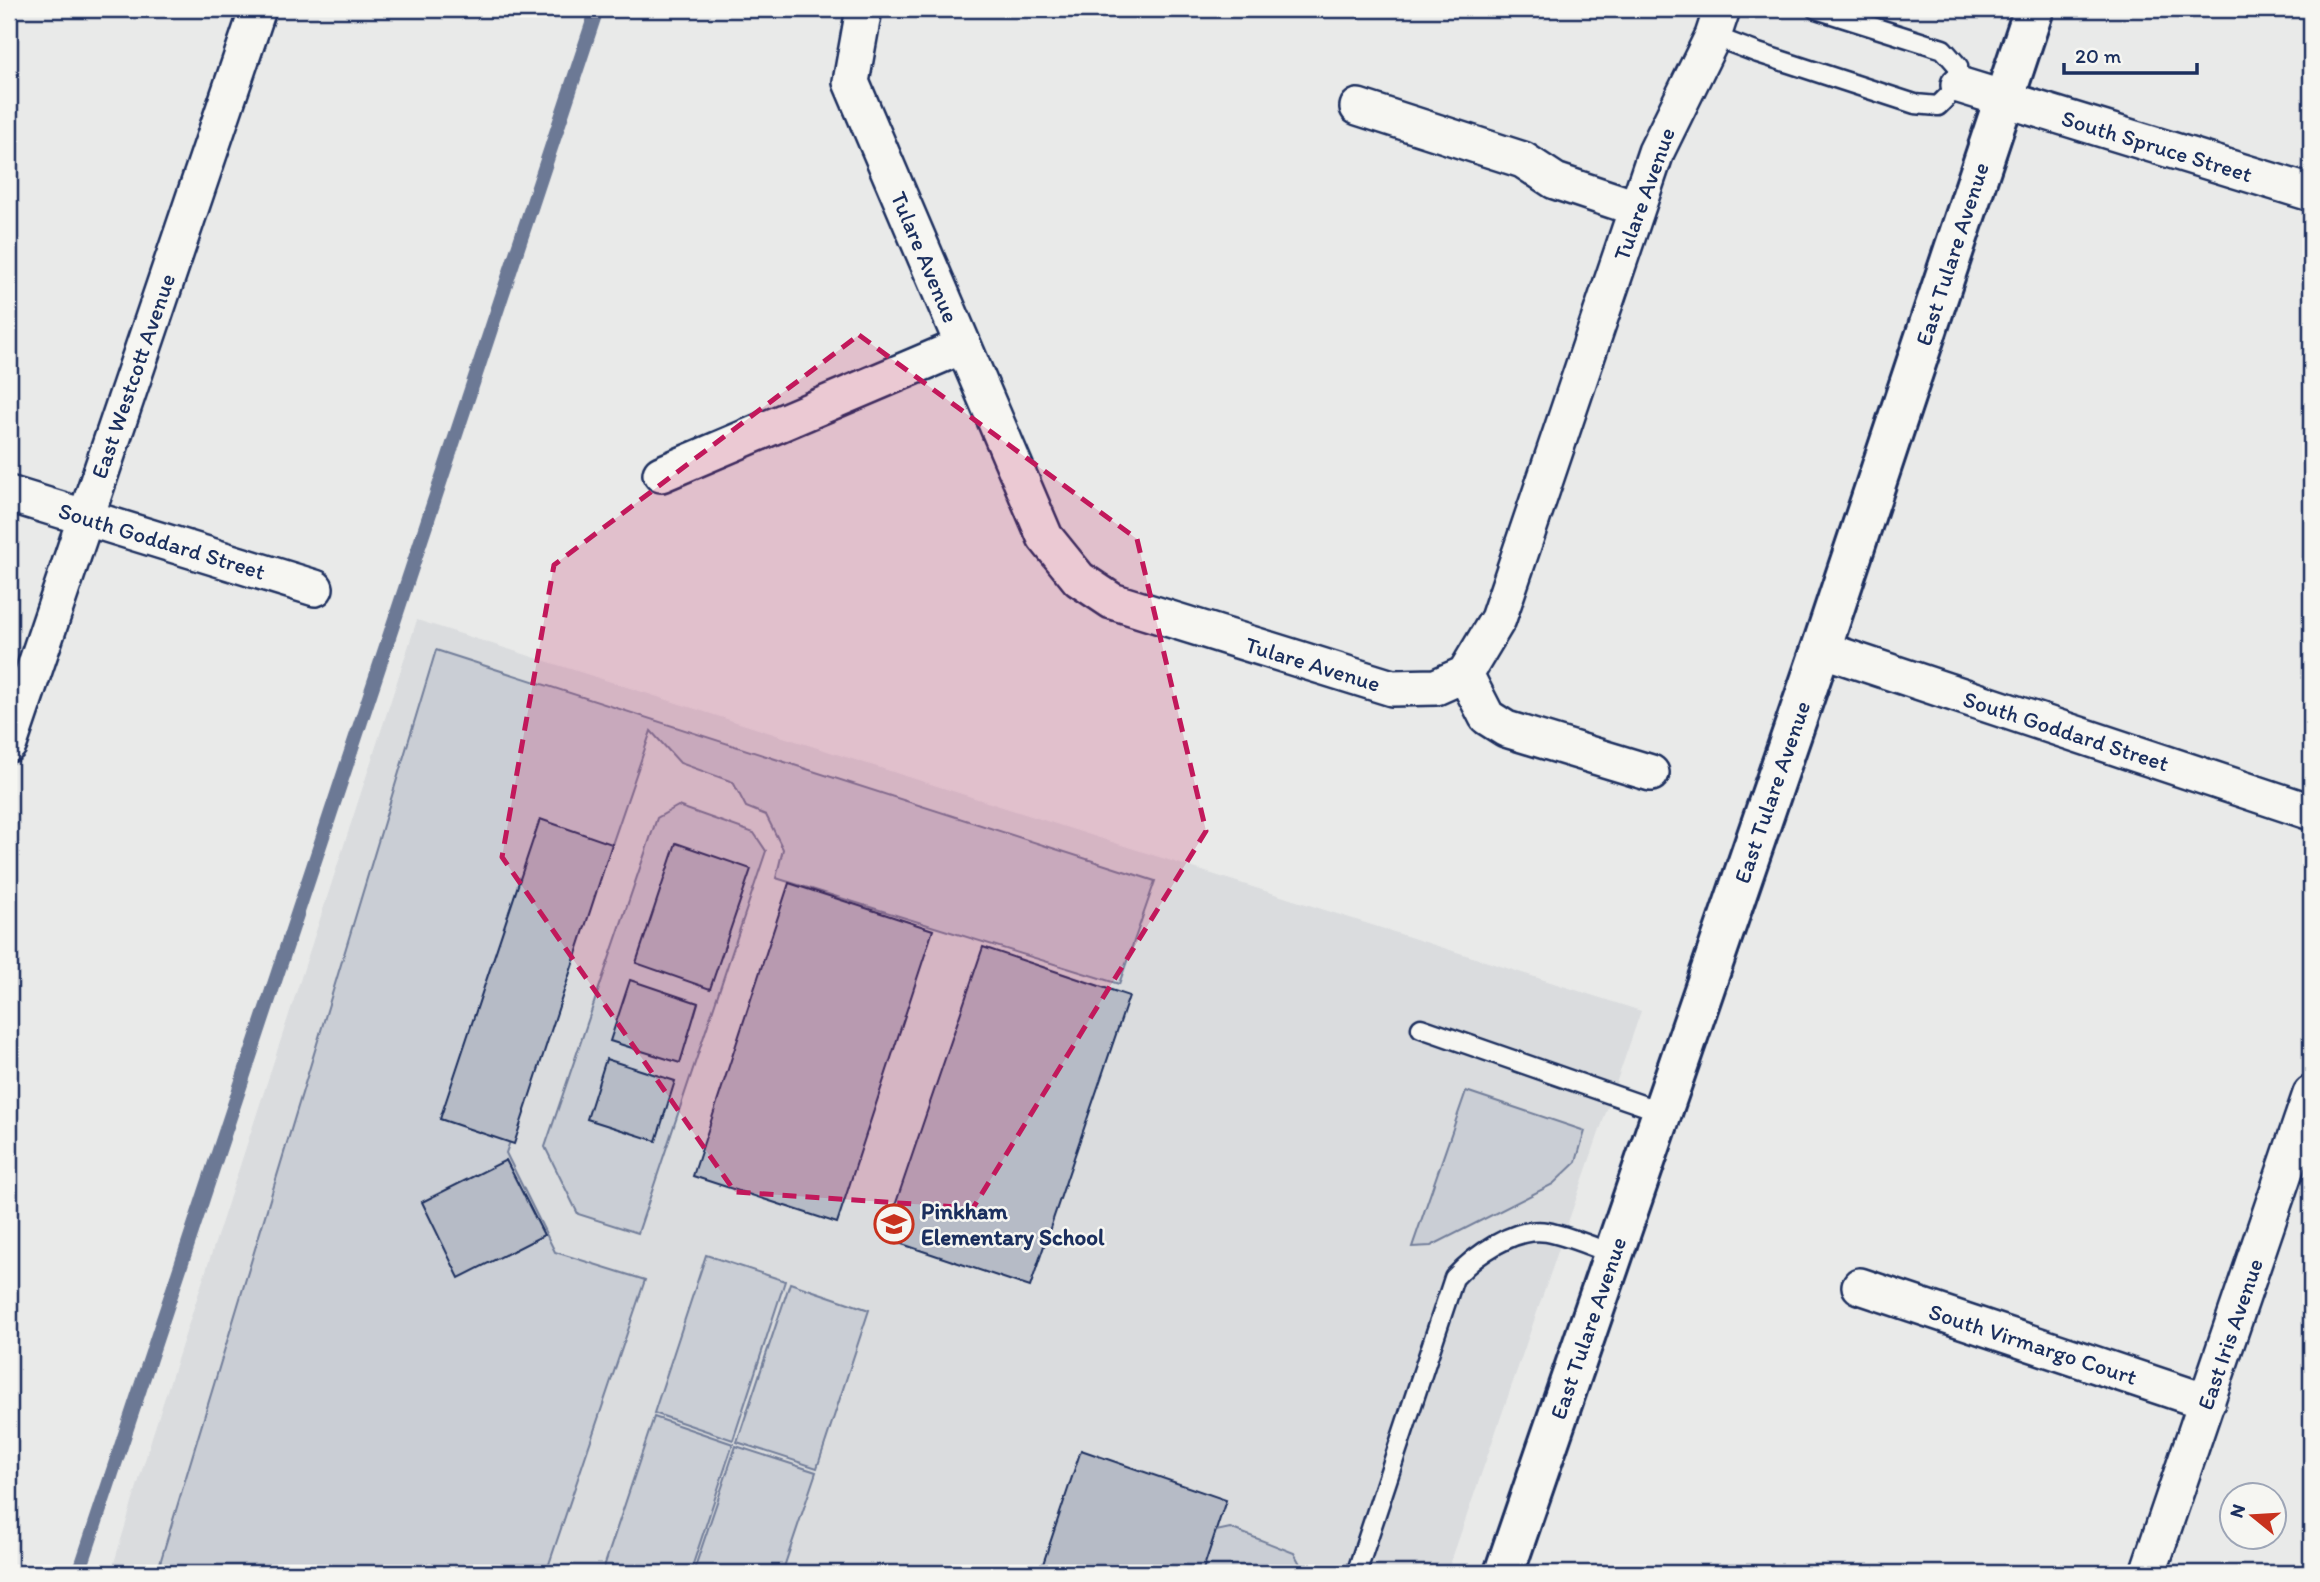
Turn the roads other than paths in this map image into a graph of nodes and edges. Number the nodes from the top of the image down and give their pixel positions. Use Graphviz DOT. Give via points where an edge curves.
graph roads {
  1 [pos="258,9"];
  2 [pos="864,9"];
  3 [pos="1816,9"];
  4 [pos="2034,9"];
  5 [pos="1717,22"];
  6 [pos="1959,85"];
  7 [pos="2003,99"];
  8 [pos="1359,107"];
  9 [pos="2311,193"];
  10 [pos="1636,208"];
  11 [pos="962,346"];
  12 [pos="661,474"];
  13 [pos="9,494"];
  14 [pos="85,517"];
  15 [pos="315,588"];
  16 [pos="1821,649"];
  17 [pos="1465,674"];
  18 [pos="9,744"];
  19 [pos="1651,773"];
  20 [pos="2311,812"];
  21 [pos="1421,1028"];
  22 [pos="2311,1094"];
  23 [pos="1662,1112"];
  24 [pos="1614,1254"];
  25 [pos="1860,1286"];
  26 [pos="2207,1402"];
  27 [pos="1360,1573"];
  28 [pos="1504,1573"];
  29 [pos="2148,1573"];
  1 -- 14 [label="street, East Westcott Avenue"];
  2 -- 11 [label="street, Tulare Avenue" via="851,82"];
  3 -- 6 [label="lane" via="1943,50 1958,66"];
  4 -- 7 [label="street, East Tulare Avenue"];
  5 -- 6 [label="lane" via="1758,53 1915,104 1938,106"];
  5 -- 10 [label="street, Tulare Avenue" via="1656,152"];
  6 -- 7 [label="street, South Spruce Street"];
  7 -- 9 [label="street, South Spruce Street"];
  7 -- 16 [label="street, East Tulare Avenue"];
  8 -- 10 [label="street" via="1523,160 1555,181"];
  10 -- 17 [label="street, Tulare Avenue" via="1498,619"];
  11 -- 12 [label="street"];
  11 -- 17 [label="street, Tulare Avenue" via="1045,537 1079,579 1112,601 1392,688 1436,687"];
  13 -- 14 [label="street, South Goddard Street"];
  14 -- 15 [label="street, South Goddard Street"];
  14 -- 18 [label="street, East Westcott Avenue"];
  16 -- 20 [label="street, South Goddard Street"];
  16 -- 23 [label="street, East Tulare Avenue"];
  17 -- 19 [label="street" via="1487,718 1506,729"];
  21 -- 23 [label="lane"];
  22 -- 26 [label="street, East Iris Avenue"];
  23 -- 24 [label="street, East Tulare Avenue"];
  24 -- 27 [label="lane" via="1546,1231 1524,1233 1485,1250 1454,1278"];
  24 -- 28 [label="street, East Tulare Avenue"];
  25 -- 26 [label="street, South Virmargo Court"];
  26 -- 29 [label="street, East Iris Avenue"];
}
